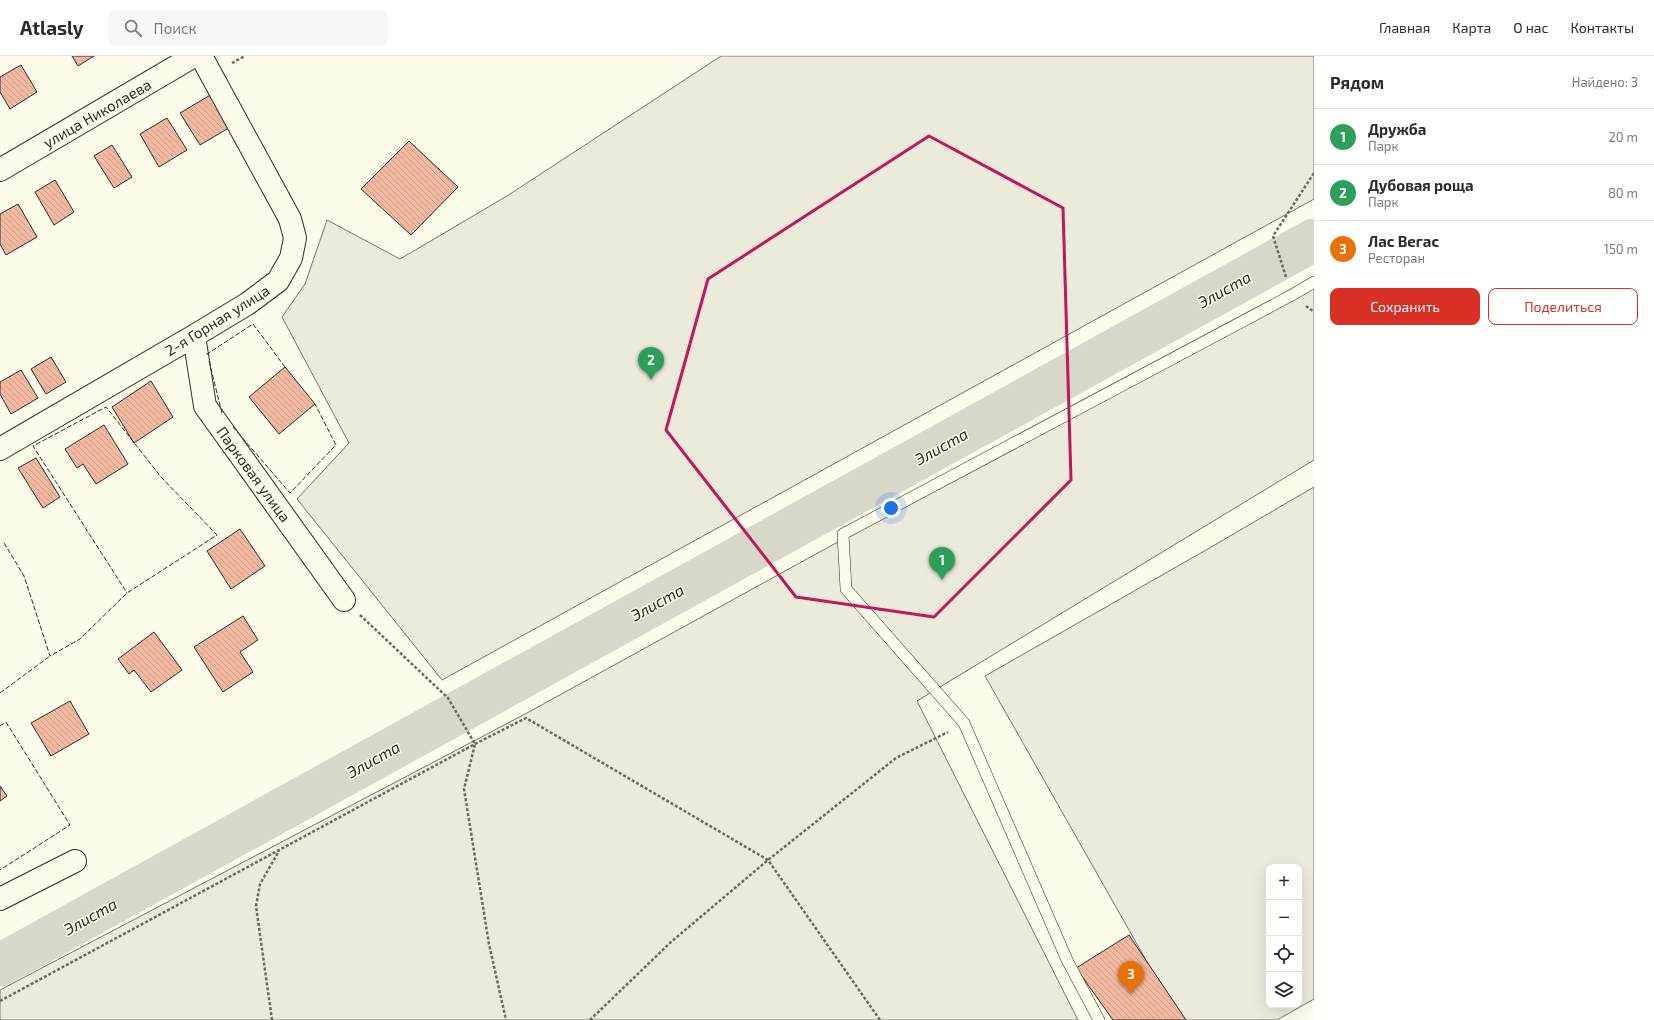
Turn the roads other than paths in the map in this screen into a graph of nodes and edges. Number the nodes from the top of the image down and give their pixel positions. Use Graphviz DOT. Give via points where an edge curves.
graph roads {
  1 [pos="194,56"];
  2 [pos="201,56"];
  3 [pos="0,170"];
  4 [pos="1314,282"];
  5 [pos="194,336"];
  6 [pos="0,449"];
  7 [pos="344,600"];
  8 [pos="75,861"];
  9 [pos="0,899"];
  10 [pos="1099,1020"];
  1 -- 3 [label="street, улица Николаева"];
  2 -- 5 [label="street, 2-я Горная улица" via="290,219 295,238 291,258 278,281 247,304"];
  4 -- 10 [label="lane" via="843,534 846,590 964,723 1067,960"];
  5 -- 6 [label="street, 2-я Горная улица"];
  5 -- 7 [label="street, Парковая улица" via="205,406"];
  8 -- 9 [label="street"];
}
